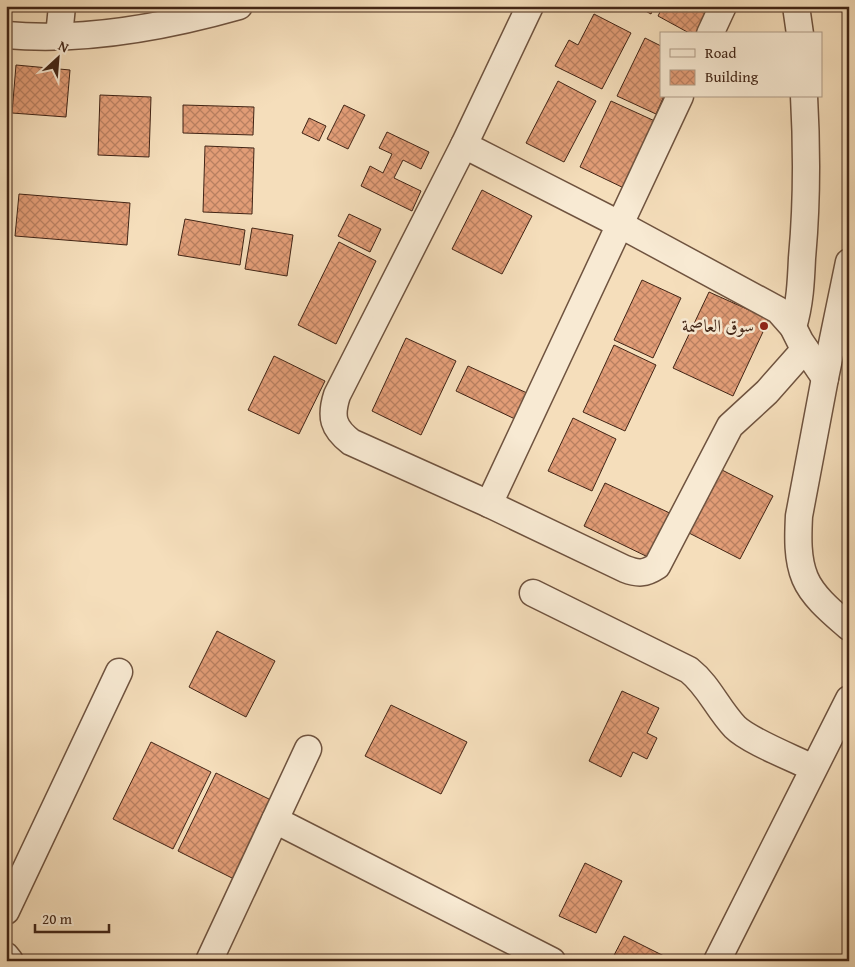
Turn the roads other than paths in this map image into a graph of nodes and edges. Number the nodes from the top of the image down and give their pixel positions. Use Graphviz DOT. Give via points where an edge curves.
graph roads {
  1 [pos="62,6"];
  2 [pos="239,6"];
  3 [pos="530,6"];
  4 [pos="722,6"];
  5 [pos="796,6"];
  6 [pos="711,32"];
  7 [pos="800,32"];
  8 [pos="6,35"];
  9 [pos="59,36"];
  10 [pos="679,98"];
  11 [pos="804,98"];
  12 [pos="464,145"];
  13 [pos="619,224"];
  14 [pos="849,262"];
  15 [pos="799,338"];
  16 [pos="825,378"];
  17 [pos="489,504"];
  18 [pos="533,593"];
  19 [pos="849,627"];
  20 [pos="119,672"];
  21 [pos="849,699"];
  22 [pos="308,749"];
  23 [pos="813,768"];
  24 [pos="275,820"];
  25 [pos="6,911"];
  26 [pos="6,956"];
  27 [pos="10,961"];
  28 [pos="209,961"];
  29 [pos="552,961"];
  30 [pos="717,961"];
  1 -- 9 [label="street"];
  2 -- 9 [label="street" via="127,30"];
  3 -- 12 [label="street"];
  4 -- 6 [label="street"];
  5 -- 7 [label="street"];
  8 -- 9 [label="street"];
  10 -- 13 [label="street"];
  11 -- 15 [label="street" via="806,199"];
  12 -- 13 [label="street"];
  12 -- 17 [label="street" via="333,408 334,422 340,434 351,442"];
  13 -- 15 [label="street" via="778,310"];
  13 -- 17 [label="street"];
  14 -- 16 [label="street"];
  15 -- 16 [label="street"];
  15 -- 17 [label="street" via="767,392 730,426 657,566 647,573 625,569"];
  16 -- 19 [label="street" via="800,516 800,558 805,578 818,597"];
  18 -- 23 [label="street" via="689,670 700,679 742,733"];
  20 -- 25 [label="street"];
  21 -- 23 [label="street"];
  22 -- 24 [label="street"];
  23 -- 30 [label="street"];
  24 -- 28 [label="street"];
  24 -- 29 [label="street"];
  26 -- 27 [label="street"];
}
